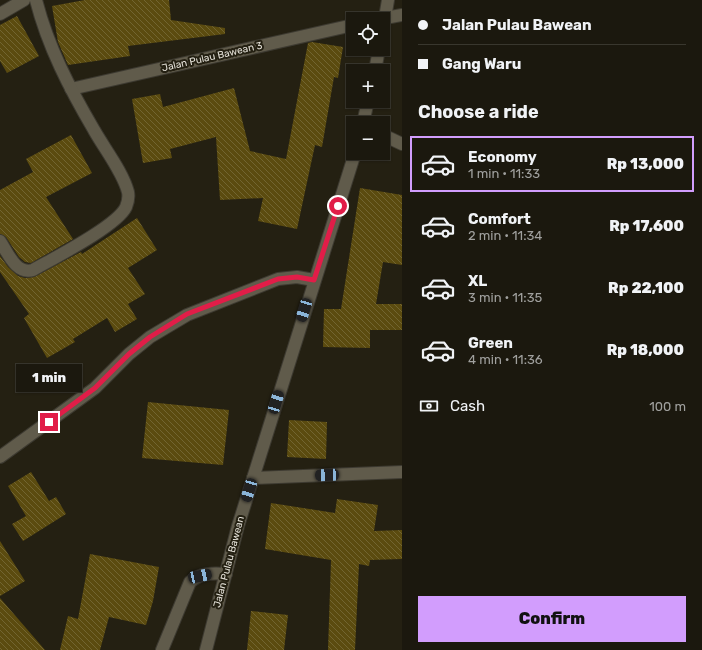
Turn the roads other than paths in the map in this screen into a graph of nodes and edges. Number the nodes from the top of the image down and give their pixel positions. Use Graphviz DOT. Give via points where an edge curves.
graph roads {
  1 [pos="24,0"];
  2 [pos="36,0"];
  3 [pos="388,0"];
  4 [pos="384,12"];
  5 [pos="0,14"];
  6 [pos="402,14"];
  7 [pos="390,16"];
  8 [pos="346,27"];
  9 [pos="71,89"];
  10 [pos="390,138"];
  11 [pos="402,144"];
  12 [pos="353,160"];
  13 [pos="0,241"];
  14 [pos="314,280"];
  15 [pos="0,457"];
  16 [pos="402,472"];
  17 [pos="253,478"];
  18 [pos="226,574"];
  19 [pos="162,650"];
  20 [pos="206,650"];
  1 -- 5 [label="street"];
  2 -- 9 [label="street" via="42,21"];
  3 -- 4 [label="street"];
  6 -- 7 [label="street"];
  8 -- 9 [label="street, Jalan Pulau Bawean 3"];
  9 -- 13 [label="street" via="128,192 126,207 105,226 33,270 24,270 16,265"];
  10 -- 11 [label="street"];
  12 -- 14 [label="street, Jalan Pulau Bawean"];
  14 -- 15 [label="street" via="297,277 278,279 187,314 150,337 95,388"];
  14 -- 17 [label="street, Jalan Pulau Bawean"];
  16 -- 17 [label="street"];
  17 -- 18 [label="street, Jalan Pulau Bawean"];
  18 -- 19 [label="street" via="212,573 190,582"];
  18 -- 20 [label="street, Jalan Pulau Bawean"];
}
